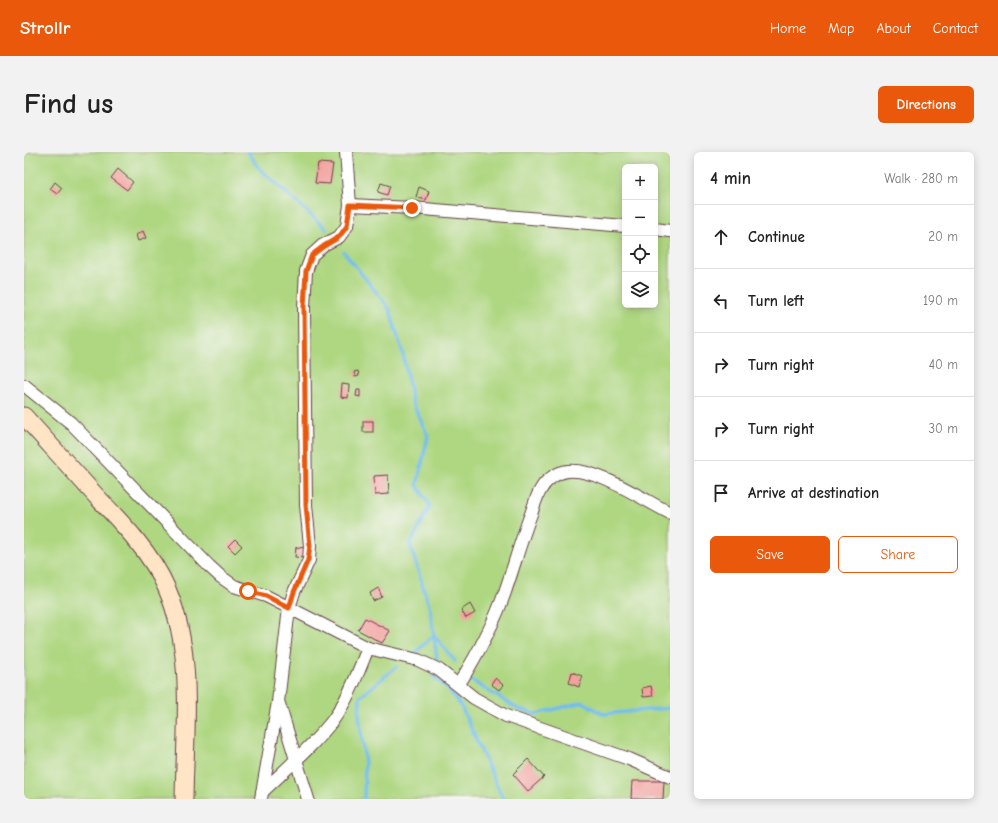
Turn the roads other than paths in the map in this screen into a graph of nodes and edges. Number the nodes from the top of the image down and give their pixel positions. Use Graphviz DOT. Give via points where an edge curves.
graph roads {
  1 [pos="346,152"];
  2 [pos="350,205"];
  3 [pos="622,226"];
  4 [pos="658,229"];
  5 [pos="670,231"];
  6 [pos="24,385"];
  7 [pos="24,416"];
  8 [pos="670,513"];
  9 [pos="289,608"];
  10 [pos="368,648"];
  11 [pos="459,684"];
  12 [pos="278,702"];
  13 [pos="296,759"];
  14 [pos="670,777"];
  15 [pos="261,796"];
  16 [pos="184,799"];
  17 [pos="308,799"];
  1 -- 2 [label="street"];
  2 -- 3 [label="street"];
  2 -- 9 [label="street" via="347,226 339,237 312,255 306,271 306,505 310,546 308,560"];
  4 -- 5 [label="street"];
  6 -- 9 [label="street" via="71,423 221,577 234,586 266,596"];
  7 -- 16 [label="main road" via="122,524 156,568 167,589 182,641 185,666"];
  8 -- 11 [label="street" via="593,473 567,471 549,479 541,488 505,593 489,631"];
  9 -- 10 [label="street"];
  9 -- 12 [label="street"];
  10 -- 11 [label="street" via="418,660"];
  10 -- 13 [label="street" via="356,680 337,714"];
  11 -- 14 [label="street" via="474,698 506,716 629,759"];
  12 -- 13 [label="street"];
  12 -- 15 [label="street"];
  13 -- 15 [label="street"];
  13 -- 17 [label="street"];
}
